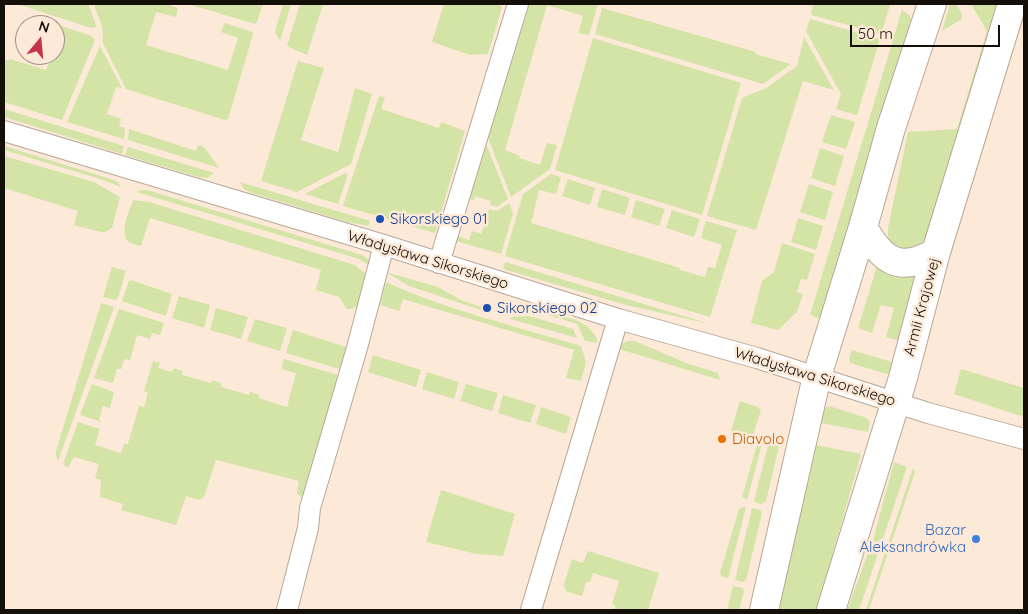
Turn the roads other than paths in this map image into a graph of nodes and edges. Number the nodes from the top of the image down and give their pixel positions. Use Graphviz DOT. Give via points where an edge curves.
graph roads {
  1 [pos="518,4"];
  2 [pos="932,4"];
  3 [pos="1012,4"];
  4 [pos="4,131"];
  5 [pos="863,227"];
  6 [pos="384,246"];
  7 [pos="936,252"];
  8 [pos="439,263"];
  9 [pos="618,318"];
  10 [pos="817,376"];
  11 [pos="894,402"];
  12 [pos="1024,439"];
  13 [pos="287,610"];
  14 [pos="532,610"];
  15 [pos="764,610"];
  16 [pos="831,610"];
  1 -- 8 [label="street"];
  2 -- 5 [label="main road" via="891,128"];
  3 -- 7 [label="main road, Armii Krajowej"];
  4 -- 6 [label="street, Władysława Sikorskiego"];
  5 -- 7 [label="main road" via="880,252 898,262 914,264"];
  5 -- 10 [label="main road"];
  6 -- 8 [label="street, Władysława Sikorskiego"];
  6 -- 13 [label="street" via="310,508"];
  7 -- 11 [label="main road, Armii Krajowej" via="908,362"];
  8 -- 9 [label="street, Władysława Sikorskiego"];
  9 -- 10 [label="street, Władysława Sikorskiego"];
  9 -- 14 [label="street"];
  10 -- 11 [label="street, Władysława Sikorskiego"];
  10 -- 15 [label="main road"];
  11 -- 12 [label="street, Władysława Sikorskiego"];
  11 -- 16 [label="main road, Armii Krajowej"];
}
